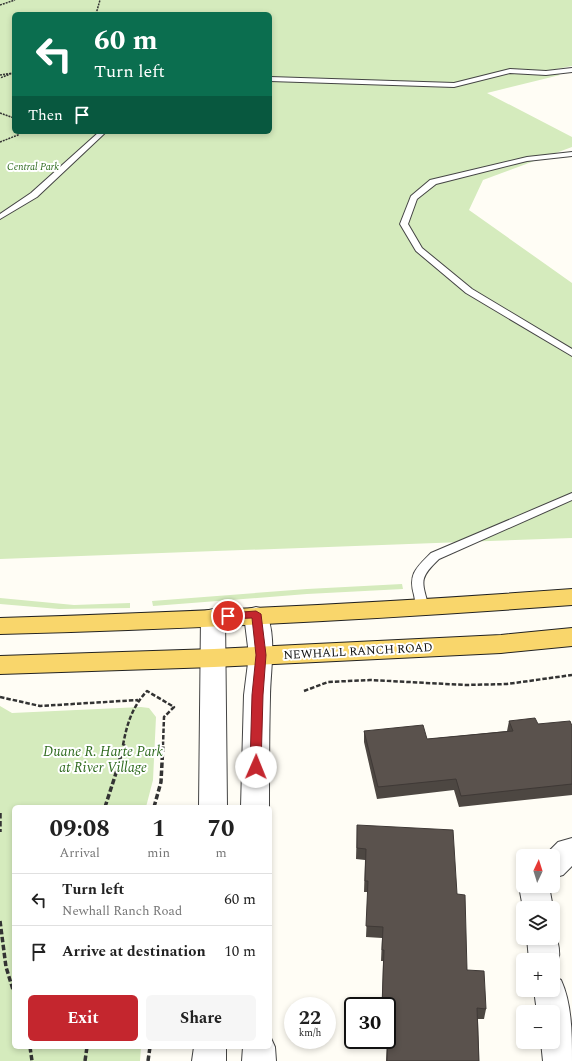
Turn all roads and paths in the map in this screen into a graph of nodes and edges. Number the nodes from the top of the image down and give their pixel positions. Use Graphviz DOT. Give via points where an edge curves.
graph roads {
  1 [pos="15,0"];
  2 [pos="100,0"];
  3 [pos="0,5"];
  4 [pos="97,12"];
  5 [pos="572,70"];
  6 [pos="12,72"];
  7 [pos="12,73"];
  8 [pos="0,75"];
  9 [pos="0,78"];
  10 [pos="272,79"];
  11 [pos="0,113"];
  12 [pos="12,117"];
  13 [pos="19,134"];
  14 [pos="101,134"];
  15 [pos="0,142"];
  16 [pos="572,154"];
  17 [pos="0,217"];
  18 [pos="572,353"];
  19 [pos="572,496"];
  20 [pos="572,597"];
  21 [pos="423,608"];
  22 [pos="256,614"];
  23 [pos="213,617"];
  24 [pos="0,626"];
  25 [pos="572,637"];
  26 [pos="261,655"];
  27 [pos="214,658"];
  28 [pos="0,664"];
  29 [pos="572,674"];
  30 [pos="304,691"];
  31 [pos="0,696"];
  32 [pos="138,700"];
  33 [pos="106,805"];
  34 [pos="155,805"];
  35 [pos="213,805"];
  36 [pos="255,805"];
  37 [pos="0,813"];
  38 [pos="0,832"];
  39 [pos="572,850"];
  40 [pos="560,859"];
  41 [pos="0,921"];
  42 [pos="12,986"];
  43 [pos="30,1049"];
  44 [pos="87,1049"];
  45 [pos="150,1049"];
  46 [pos="210,1049"];
  47 [pos="259,1049"];
  48 [pos="558,1049"];
  49 [pos="32,1061"];
  50 [pos="85,1061"];
  51 [pos="148,1061"];
  52 [pos="209,1061"];
  53 [pos="259,1061"];
  54 [pos="560,1061"];
  1 -- 3 [label="path"];
  2 -- 4 [label="path"];
  5 -- 10 [label="lane" via="546,73 510,71 454,85"];
  6 -- 8 [label="path"];
  7 -- 9 [label="path"];
  11 -- 12 [label="path"];
  13 -- 15 [label="path"];
  14 -- 17 [label="lane" via="34,195"];
  16 -- 18 [label="lane" via="527,159 434,182 414,198 404,224 419,249 469,292"];
  19 -- 21 [label="lane" via="435,556 418,573 416,581"];
  20 -- 21 [label="main road"];
  21 -- 22 [label="main road"];
  22 -- 23 [label="main road"];
  22 -- 26 [label="street"];
  23 -- 24 [label="main road"];
  23 -- 27 [label="street"];
  25 -- 26 [label="main road, NEWHALL RANCH ROAD" via="501,644"];
  26 -- 27 [label="main road, NEWHALL RANCH ROAD"];
  26 -- 36 [label="street" via="257,695"];
  27 -- 28 [label="main road, NEWHALL RANCH ROAD"];
  27 -- 35 [label="street"];
  29 -- 30 [label="path" via="507,684 466,685 370,680 328,682"];
  31 -- 32 [label="path" via="40,706"];
  32 -- 33 [label="path" via="132,711 120,765"];
  32 -- 34 [label="path" via="147,691 174,706 164,718 161,782"];
  37 -- 38 [label="path"];
  39 -- 40 [label="street"];
  41 -- 42 [label="path" via="6,966"];
  43 -- 49 [label="path"];
  44 -- 50 [label="path"];
  45 -- 51 [label="path"];
  46 -- 52 [label="street"];
  47 -- 53 [label="street"];
  48 -- 54 [label="street"];
}
